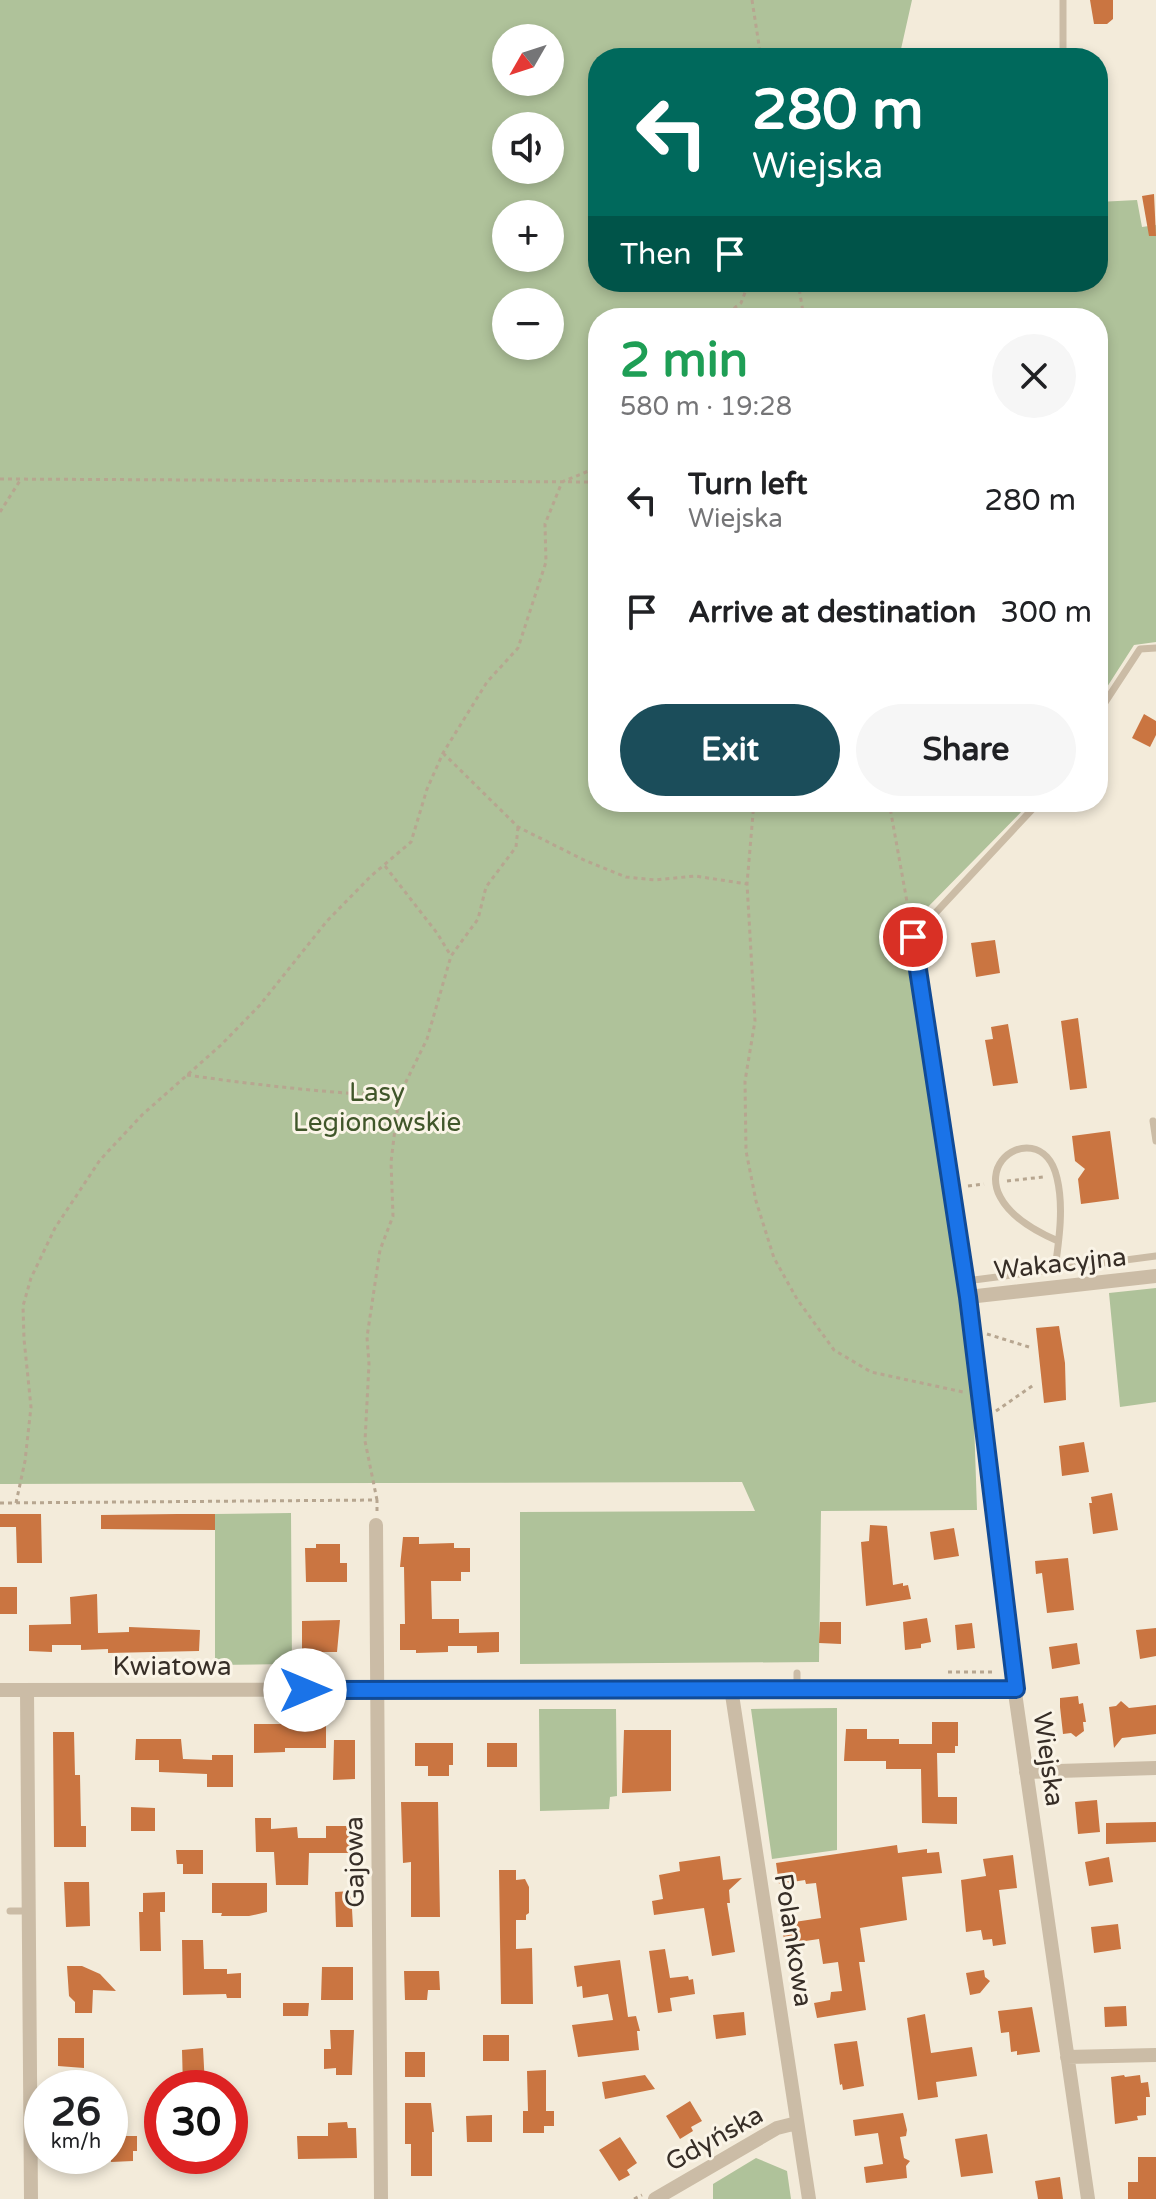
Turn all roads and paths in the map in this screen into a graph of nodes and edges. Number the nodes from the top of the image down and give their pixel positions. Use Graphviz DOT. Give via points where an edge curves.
graph roads {
  1 [pos="752,0"];
  2 [pos="1063,0"];
  3 [pos="759,48"];
  4 [pos="1063,48"];
  5 [pos="745,292"];
  6 [pos="734,308"];
  7 [pos="588,471"];
  8 [pos="0,479"];
  9 [pos="21,479"];
  10 [pos="562,482"];
  11 [pos="588,482"];
  12 [pos="0,512"];
  13 [pos="1156,648"];
  14 [pos="1108,698"];
  15 [pos="443,753"];
  16 [pos="753,812"];
  17 [pos="891,812"];
  18 [pos="1030,812"];
  19 [pos="518,827"];
  20 [pos="384,865"];
  21 [pos="747,884"];
  22 [pos="913,937"];
  23 [pos="451,956"];
  24 [pos="187,1075"];
  25 [pos="399,1096"];
  26 [pos="1153,1121"];
  27 [pos="1156,1141"];
  28 [pos="1057,1175"];
  29 [pos="995,1182"];
  30 [pos="966,1187"];
  31 [pos="1058,1241"];
  32 [pos="1156,1256"];
  33 [pos="1055,1269"];
  34 [pos="1156,1276"];
  35 [pos="966,1281"];
  36 [pos="968,1297"];
  37 [pos="972,1330"];
  38 [pos="1029,1347"];
  39 [pos="1035,1384"];
  40 [pos="980,1396"];
  41 [pos="983,1421"];
  42 [pos="377,1500"];
  43 [pos="0,1503"];
  44 [pos="16,1503"];
  45 [pos="376,1525"];
  46 [pos="731,1688"];
  47 [pos="377,1689"];
  48 [pos="1016,1689"];
  49 [pos="0,1690"];
  50 [pos="27,1690"];
  51 [pos="1156,1768"];
  52 [pos="1026,1772"];
  53 [pos="10,1911"];
  54 [pos="29,1911"];
  55 [pos="1156,2055"];
  56 [pos="1067,2057"];
  57 [pos="797,2123"];
  58 [pos="31,2199"];
  59 [pos="381,2199"];
  60 [pos="655,2199"];
  61 [pos="809,2199"];
  62 [pos="1088,2199"];
  1 -- 3 [label="path"];
  2 -- 4 [label="lane"];
  5 -- 6 [label="path"];
  7 -- 10 [label="path"];
  8 -- 9 [label="path"];
  9 -- 10 [label="path"];
  9 -- 12 [label="path"];
  10 -- 11 [label="path"];
  10 -- 15 [label="path" via="545,524 546,562 518,648 487,682"];
  13 -- 14 [label="lane" via="1140,649"];
  15 -- 19 [label="path"];
  15 -- 20 [label="path" via="411,842"];
  16 -- 21 [label="path"];
  17 -- 22 [label="path"];
  18 -- 22 [label="lane"];
  19 -- 21 [label="path" via="626,877 695,876"];
  19 -- 23 [label="path" via="516,847 486,887 478,919"];
  20 -- 23 [label="path"];
  20 -- 24 [label="path" via="327,921 260,1005"];
  21 -- 40 [label="path" via="755,1021 745,1081 746,1151 774,1258 834,1350 871,1372"];
  22 -- 35 [label="street, Wiejska"];
  23 -- 25 [label="path" via="427,1039"];
  24 -- 25 [label="path"];
  24 -- 44 [label="path" via="100,1160 55,1228 31,1278 23,1306 31,1407"];
  25 -- 42 [label="path" via="391,1162 393,1216 380,1250 367,1337 365,1441"];
  26 -- 27 [label="lane"];
  28 -- 29 [label="path"];
  28 -- 29 [label="lane" via="1034,1148 1020,1147 1005,1155"];
  28 -- 31 [label="lane"];
  29 -- 30 [label="path"];
  29 -- 31 [label="lane" via="998,1195 1021,1220"];
  31 -- 33 [label="lane"];
  32 -- 33 [label="lane"];
  33 -- 35 [label="lane"];
  34 -- 36 [label="street, Wakacyjna"];
  35 -- 36 [label="street, Wiejska"];
  36 -- 37 [label="street, Wiejska"];
  37 -- 38 [label="path"];
  37 -- 40 [label="street, Wiejska"];
  39 -- 41 [label="path"];
  40 -- 41 [label="street, Wiejska"];
  41 -- 48 [label="street, Wiejska"];
  42 -- 44 [label="path"];
  42 -- 45 [label="path"];
  43 -- 44 [label="path"];
  45 -- 47 [label="street, Gajowa"];
  46 -- 47 [label="street, Kwiatowa"];
  46 -- 48 [label="street, Kwiatowa" via="797,1681"];
  46 -- 57 [label="street, Polankowa"];
  47 -- 50 [label="street, Kwiatowa"];
  47 -- 59 [label="street, Gajowa"];
  48 -- 52 [label="street, Wiejska"];
  49 -- 50 [label="street, Kwiatowa"];
  50 -- 54 [label="street"];
  51 -- 52 [label="street"];
  52 -- 56 [label="street, Wiejska"];
  53 -- 54 [label="lane"];
  54 -- 58 [label="street"];
  55 -- 56 [label="street"];
  56 -- 62 [label="street, Wiejska"];
  57 -- 60 [label="street, Gdyńska" via="777,2128"];
  57 -- 61 [label="street, Polankowa"];
}
